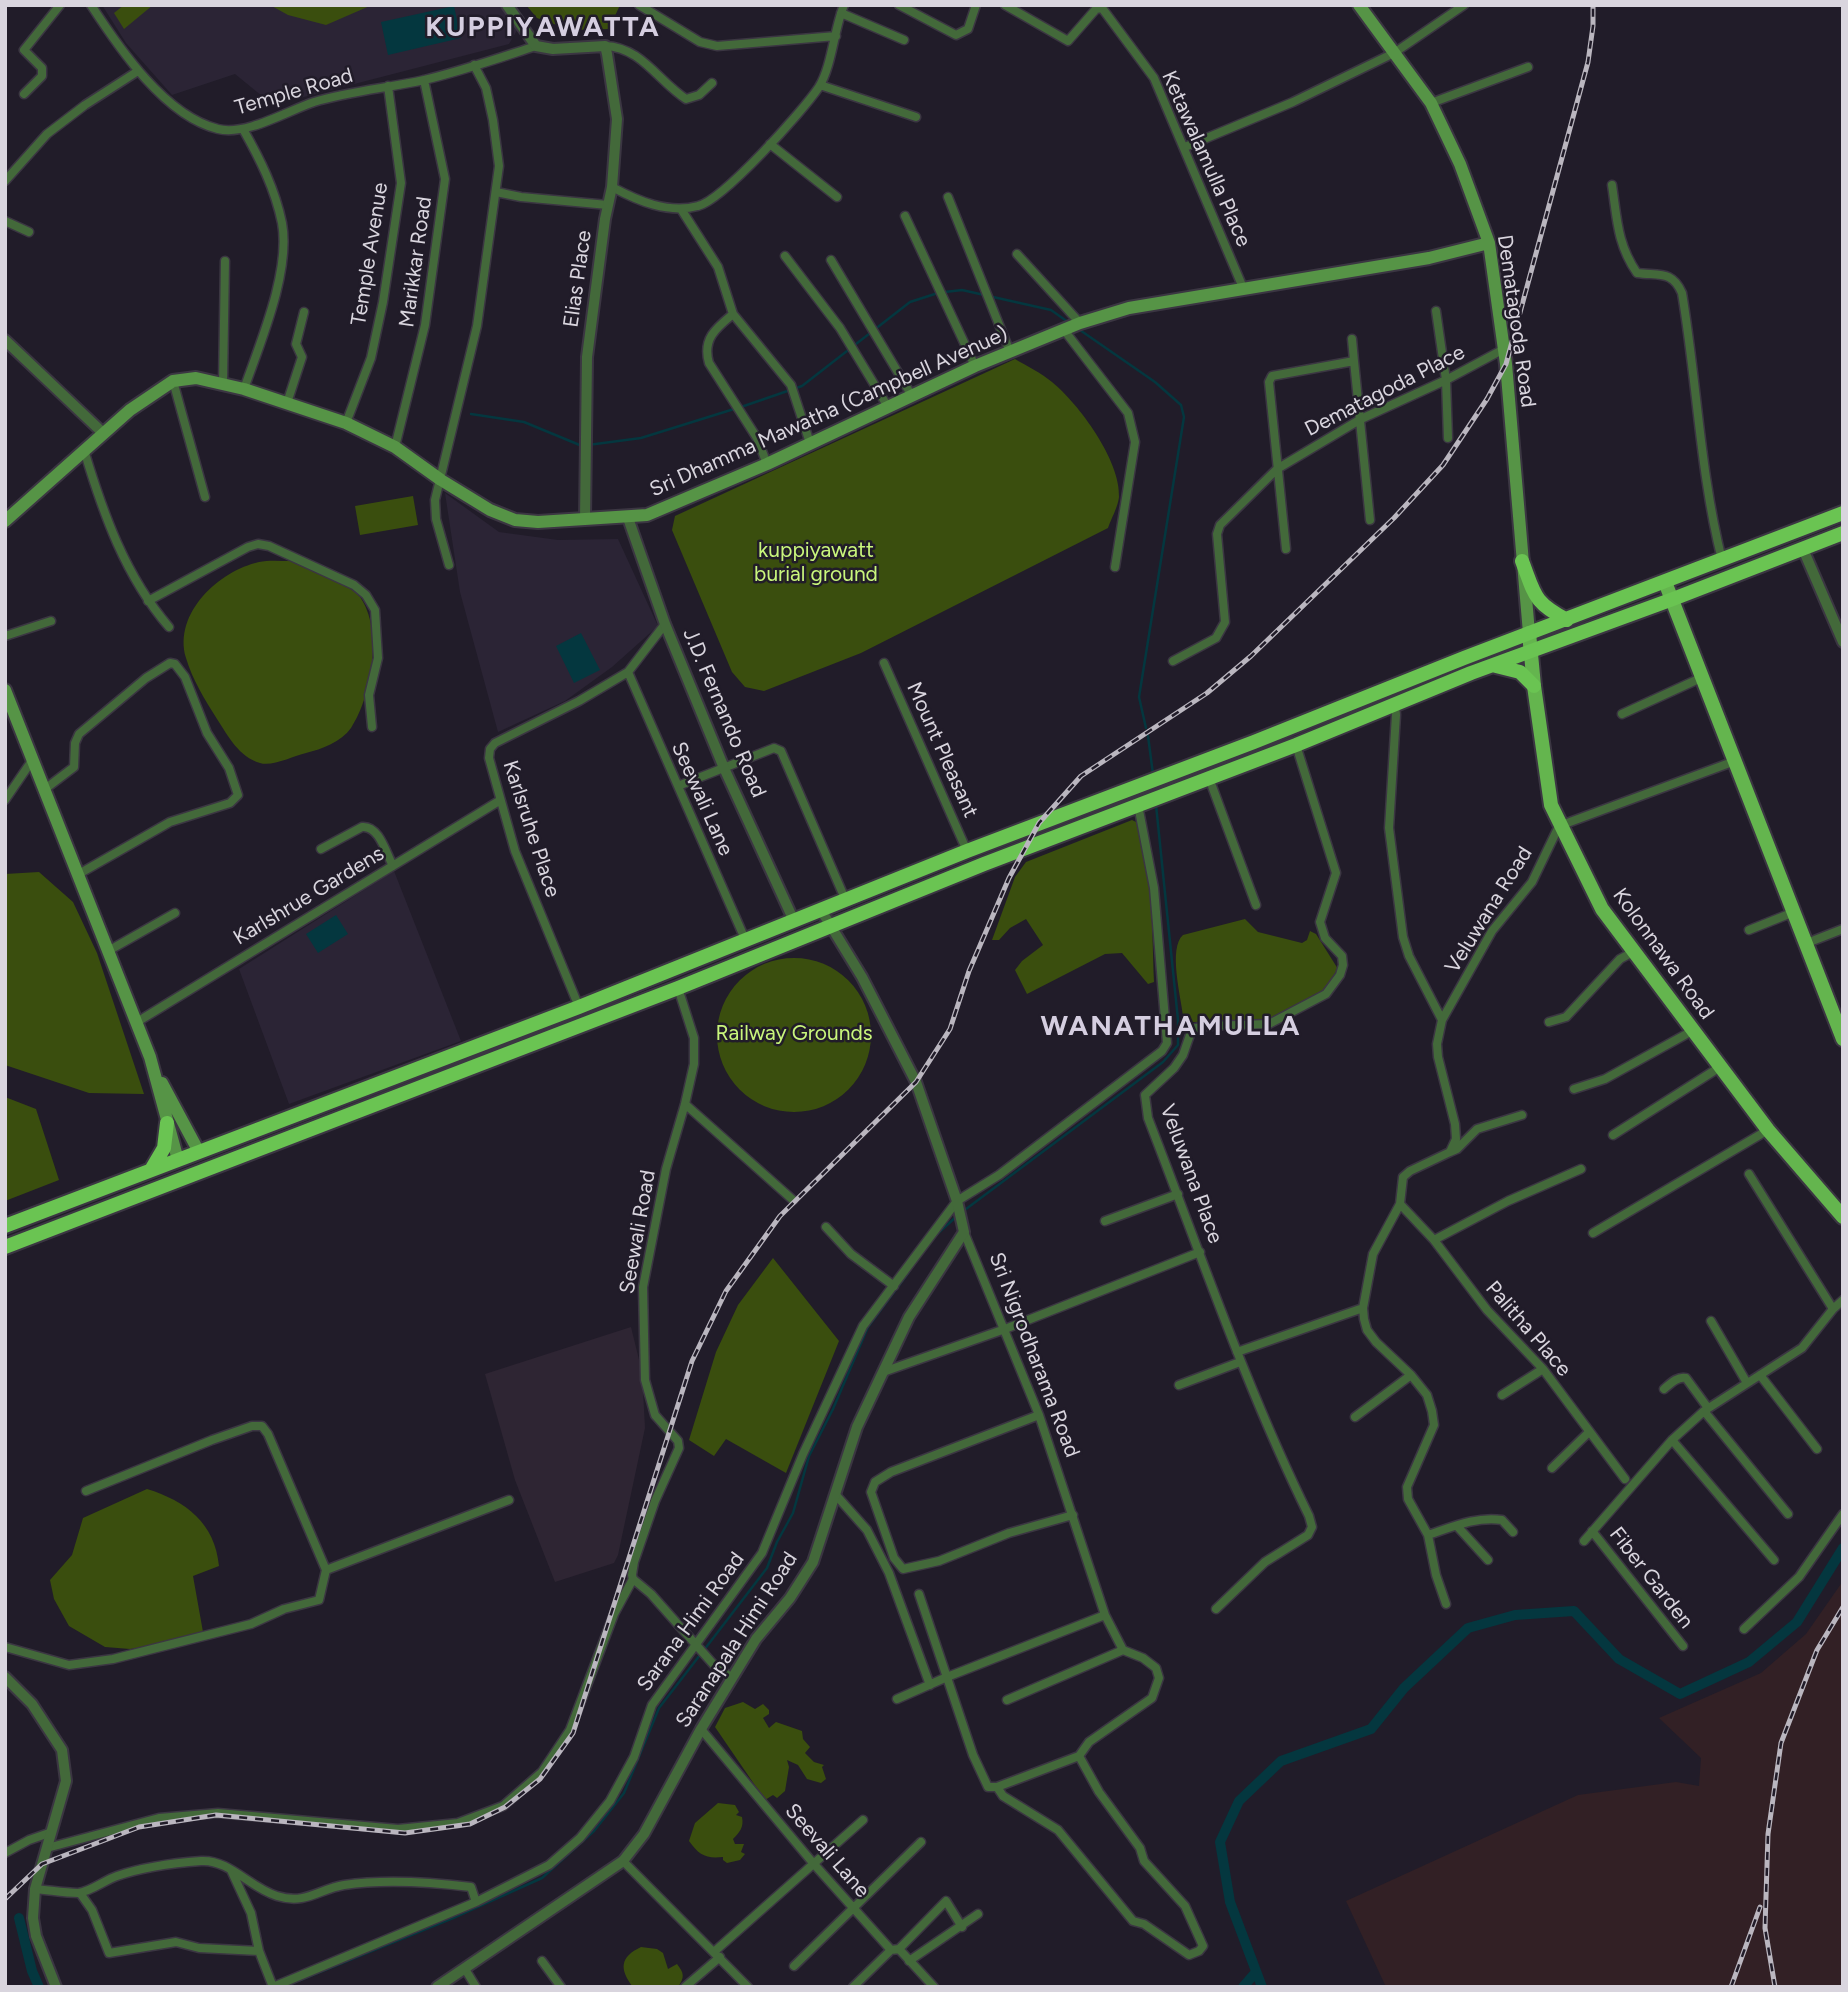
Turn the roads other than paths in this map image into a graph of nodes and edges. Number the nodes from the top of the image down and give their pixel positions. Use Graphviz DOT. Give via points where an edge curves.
graph roads {
  1 [pos="60,5"];
  2 [pos="91,5"];
  3 [pos="507,5"];
  4 [pos="639,5"];
  5 [pos="899,5"];
  6 [pos="976,5"];
  7 [pos="1005,5"];
  8 [pos="1359,5"];
  9 [pos="1464,5"];
  10 [pos="842,9"];
  11 [pos="836,36"];
  12 [pos="904,40"];
  13 [pos="536,46"];
  14 [pos="605,46"];
  15 [pos="1394,54"];
  16 [pos="474,65"];
  17 [pos="1528,67"];
  18 [pos="138,71"];
  19 [pos="424,80"];
  20 [pos="712,83"];
  21 [pos="820,85"];
  22 [pos="388,86"];
  23 [pos="24,94"];
  24 [pos="1431,103"];
  25 [pos="916,117"];
  26 [pos="243,129"];
  27 [pos="770,144"];
  28 [pos="1185,147"];
  29 [pos="5,181"];
  30 [pos="1612,184"];
  31 [pos="612,187"];
  32 [pos="496,192"];
  33 [pos="837,197"];
  34 [pos="947,197"];
  35 [pos="608,205"];
  36 [pos="681,209"];
  37 [pos="905,216"];
  38 [pos="5,220"];
  39 [pos="29,232"];
  40 [pos="1489,243"];
  41 [pos="1017,254"];
  42 [pos="785,256"];
  43 [pos="831,260"];
  44 [pos="225,261"];
  45 [pos="1244,290"];
  46 [pos="1436,311"];
  47 [pos="304,312"];
  48 [pos="733,314"];
  49 [pos="1073,326"];
  50 [pos="1352,339"];
  51 [pos="5,340"];
  52 [pos="1504,349"];
  53 [pos="1010,352"];
  54 [pos="1354,361"];
  55 [pos="975,366"];
  56 [pos="1446,380"];
  57 [pos="173,381"];
  58 [pos="223,383"];
  59 [pos="244,389"];
  60 [pos="912,396"];
  61 [pos="287,403"];
  62 [pos="888,407"];
  63 [pos="1361,419"];
  64 [pos="346,423"];
  65 [pos="103,433"];
  66 [pos="1448,438"];
  67 [pos="810,443"];
  68 [pos="395,447"];
  69 [pos="84,450"];
  70 [pos="767,464"];
  71 [pos="1277,469"];
  72 [pos="441,480"];
  73 [pos="205,497"];
  74 [pos="1843,513"];
  75 [pos="628,518"];
  76 [pos="585,519"];
  77 [pos="1370,520"];
  78 [pos="5,521"];
  79 [pos="1843,533"];
  80 [pos="1286,549"];
  81 [pos="1803,549"];
  82 [pos="1722,560"];
  83 [pos="1522,561"];
  84 [pos="449,565"];
  85 [pos="1115,567"];
  86 [pos="1665,582"];
  87 [pos="1672,599"];
  88 [pos="148,601"];
  89 [pos="1567,620"];
  90 [pos="51,621"];
  91 [pos="665,624"];
  92 [pos="169,627"];
  93 [pos="1529,633"];
  94 [pos="5,636"];
  95 [pos="1843,642"];
  96 [pos="1531,652"];
  97 [pos="1173,661"];
  98 [pos="884,663"];
  99 [pos="1494,665"];
  100 [pos="628,673"];
  101 [pos="1703,677"];
  102 [pos="1534,686"];
  103 [pos="5,690"];
  104 [pos="1395,704"];
  105 [pos="1622,714"];
  106 [pos="372,727"];
  107 [pos="1296,745"];
  108 [pos="33,759"];
  109 [pos="1735,761"];
  110 [pos="724,768"];
  111 [pos="1209,778"];
  112 [pos="678,786"];
  113 [pos="44,789"];
  114 [pos="5,800"];
  115 [pos="1150,800"];
  116 [pos="499,801"];
  117 [pos="1559,825"];
  118 [pos="321,849"];
  119 [pos="967,851"];
  120 [pos="393,866"];
  121 [pos="77,875"];
  122 [pos="846,901"];
  123 [pos="1256,905"];
  124 [pos="821,910"];
  125 [pos="1794,912"];
  126 [pos="175,913"];
  127 [pos="793,921"];
  128 [pos="832,926"];
  129 [pos="1843,929"];
  130 [pos="1749,930"];
  131 [pos="745,939"];
  132 [pos="1807,943"];
  133 [pos="108,951"];
  134 [pos="1633,952"];
  135 [pos="678,988"];
  136 [pos="579,1007"];
  137 [pos="1442,1020"];
  138 [pos="137,1022"];
  139 [pos="1549,1022"];
  140 [pos="1692,1031"];
  141 [pos="1843,1039"];
  142 [pos="150,1057"];
  143 [pos="1720,1067"];
  144 [pos="1574,1089"];
  145 [pos="685,1104"];
  146 [pos="1522,1115"];
  147 [pos="167,1123"];
  148 [pos="1768,1130"];
  149 [pos="1613,1135"];
  150 [pos="199,1152"];
  151 [pos="1450,1152"];
  152 [pos="178,1160"];
  153 [pos="1581,1168"];
  154 [pos="151,1170"];
  155 [pos="205,1170"];
  156 [pos="1749,1174"];
  157 [pos="185,1178"];
  158 [pos="1178,1194"];
  159 [pos="793,1200"];
  160 [pos="1400,1204"];
  161 [pos="957,1205"];
  162 [pos="1843,1217"];
  163 [pos="1105,1221"];
  164 [pos="5,1226"];
  165 [pos="826,1227"];
  166 [pos="964,1228"];
  167 [pos="1593,1233"];
  168 [pos="1434,1240"];
  169 [pos="5,1247"];
  170 [pos="1200,1252"];
  171 [pos="894,1286"];
  172 [pos="1843,1300"];
  173 [pos="1363,1308"];
  174 [pos="1833,1309"];
  175 [pos="1712,1321"];
  176 [pos="1005,1329"];
  177 [pos="1237,1352"];
  178 [pos="1240,1362"];
  179 [pos="1543,1369"];
  180 [pos="883,1372"];
  181 [pos="1411,1375"];
  182 [pos="1760,1375"];
  183 [pos="1747,1383"];
  184 [pos="1180,1385"];
  185 [pos="1664,1388"];
  186 [pos="1502,1395"];
  187 [pos="1706,1410"];
  188 [pos="1039,1415"];
  189 [pos="1355,1417"];
  190 [pos="1589,1432"];
  191 [pos="1672,1440"];
  192 [pos="1817,1449"];
  193 [pos="1552,1468"];
  194 [pos="1625,1479"];
  195 [pos="86,1491"];
  196 [pos="835,1494"];
  197 [pos="509,1500"];
  198 [pos="1788,1514"];
  199 [pos="1843,1514"];
  200 [pos="1073,1515"];
  201 [pos="1457,1526"];
  202 [pos="1592,1531"];
  203 [pos="1513,1532"];
  204 [pos="1428,1535"];
  205 [pos="1584,1541"];
  206 [pos="1488,1560"];
  207 [pos="1774,1560"];
  208 [pos="326,1570"];
  209 [pos="633,1579"];
  210 [pos="919,1594"];
  211 [pos="1446,1604"];
  212 [pos="1216,1609"];
  213 [pos="1105,1615"];
  214 [pos="1744,1629"];
  215 [pos="1683,1646"];
  216 [pos="5,1647"];
  217 [pos="700,1649"];
  218 [pos="1123,1650"];
  219 [pos="5,1677"];
  220 [pos="947,1677"];
  221 [pos="732,1678"];
  222 [pos="930,1685"];
  223 [pos="897,1699"];
  224 [pos="1007,1700"];
  225 [pos="701,1728"];
  226 [pos="1079,1756"];
  227 [pos="997,1787"];
  228 [pos="863,1820"];
  229 [pos="52,1832"];
  230 [pos="921,1842"];
  231 [pos="47,1848"];
  232 [pos="5,1853"];
  233 [pos="623,1861"];
  234 [pos="813,1863"];
  235 [pos="231,1870"];
  236 [pos="35,1889"];
  237 [pos="80,1893"];
  238 [pos="476,1902"];
  239 [pos="855,1909"];
  240 [pos="978,1914"];
  241 [pos="961,1927"];
  242 [pos="895,1949"];
  243 [pos="259,1951"];
  244 [pos="717,1954"];
  245 [pos="542,1961"];
  246 [pos="909,1961"];
  247 [pos="793,1966"];
  248 [pos="466,1969"];
  249 [pos="56,1987"];
  250 [pos="273,1987"];
  251 [pos="437,1987"];
  252 [pos="477,1987"];
  253 [pos="561,1987"];
  254 [pos="685,1987"];
  255 [pos="748,1987"];
  256 [pos="852,1987"];
  257 [pos="934,1987"];
  1 -- 23 [label="street" via="24,50 42,68 42,76"];
  2 -- 18 [label="street, Temple Road"];
  3 -- 13 [label="street"];
  4 -- 11 [label="street" via="700,43 718,46"];
  5 -- 6 [label="street" via="956,35 968,29"];
  7 -- 28 [label="street, Ketawalamulla Place" via="1068,41 1102,8 1154,78"];
  8 -- 15 [label="main road, Dematagoda Road"];
  9 -- 15 [label="street"];
  10 -- 11 [label="street"];
  10 -- 12 [label="street"];
  11 -- 21 [label="street"];
  13 -- 14 [label="street, Temple Road"];
  13 -- 16 [label="street, Temple Road"];
  14 -- 20 [label="street" via="635,53 686,99"];
  14 -- 31 [label="street, Elias Place" via="617,118"];
  15 -- 24 [label="main road, Dematagoda Road"];
  15 -- 28 [label="street"];
  16 -- 19 [label="street, Temple Road"];
  16 -- 32 [label="street" via="486,88 493,120 499,166"];
  17 -- 24 [label="street"];
  18 -- 26 [label="street, Temple Road" via="197,121 220,130"];
  18 -- 29 [label="street" via="47,134"];
  19 -- 22 [label="street, Temple Road"];
  19 -- 68 [label="street, Marikkar Road" via="445,179 425,325"];
  21 -- 25 [label="street"];
  21 -- 27 [label="street"];
  22 -- 26 [label="street, Temple Road" via="316,102"];
  22 -- 64 [label="street, Temple Avenue" via="401,183 371,358"];
  24 -- 40 [label="main road, Dematagoda Road"];
  26 -- 59 [label="street" via="262,162 282,226 275,298"];
  27 -- 33 [label="street"];
  27 -- 36 [label="street" via="718,196 701,206"];
  28 -- 45 [label="street, Ketawalamulla Place"];
  30 -- 82 [label="street" via="1625,256 1637,273 1667,275 1677,281 1682,293 1709,510"];
  31 -- 35 [label="street, Elias Place"];
  31 -- 36 [label="street" via="634,199"];
  32 -- 35 [label="street"];
  32 -- 72 [label="street" via="477,326"];
  34 -- 53 [label="street"];
  35 -- 76 [label="street, Elias Place" via="587,357"];
  36 -- 48 [label="street" via="718,267"];
  37 -- 55 [label="street"];
  38 -- 39 [label="street"];
  40 -- 45 [label="main road, Sri Dhamma Mawatha (Campbell Avenue)"];
  40 -- 52 [label="main road, Dematagoda Road"];
  41 -- 49 [label="street"];
  42 -- 62 [label="street" via="852,347"];
  43 -- 60 [label="street"];
  44 -- 58 [label="street"];
  45 -- 49 [label="main road, Sri Dhamma Mawatha (Campbell Avenue)" via="1129,308"];
  46 -- 56 [label="street"];
  47 -- 61 [label="street" via="296,344 302,357"];
  48 -- 67 [label="street" via="792,385"];
  48 -- 70 [label="street" via="712,334 705,351"];
  49 -- 53 [label="main road, Sri Dhamma Mawatha (Campbell Avenue)"];
  49 -- 85 [label="street" via="1128,413 1135,442"];
  50 -- 54 [label="street"];
  51 -- 65 [label="street"];
  52 -- 56 [label="street, Dematagoda Place"];
  52 -- 83 [label="main road, Dematagoda Road"];
  53 -- 55 [label="main road, Sri Dhamma Mawatha (Campbell Avenue)"];
  54 -- 63 [label="street"];
  54 -- 71 [label="street" via="1272,376"];
  55 -- 60 [label="main road, Sri Dhamma Mawatha (Campbell Avenue)"];
  56 -- 63 [label="street, Dematagoda Place"];
  56 -- 66 [label="street"];
  57 -- 58 [label="main road, Sri Dhamma Mawatha (Campbell Avenue)" via="196,378"];
  57 -- 65 [label="main road"];
  57 -- 73 [label="street"];
  58 -- 59 [label="main road, Sri Dhamma Mawatha (Campbell Avenue)"];
  59 -- 61 [label="main road, Sri Dhamma Mawatha (Campbell Avenue)"];
  60 -- 62 [label="main road, Sri Dhamma Mawatha (Campbell Avenue)"];
  61 -- 64 [label="main road, Sri Dhamma Mawatha (Campbell Avenue)"];
  62 -- 67 [label="main road, Sri Dhamma Mawatha (Campbell Avenue)"];
  63 -- 71 [label="street, Dematagoda Place"];
  63 -- 77 [label="street"];
  64 -- 68 [label="main road, Sri Dhamma Mawatha (Campbell Avenue)"];
  65 -- 69 [label="main road"];
  67 -- 70 [label="main road, Sri Dhamma Mawatha (Campbell Avenue)"];
  68 -- 72 [label="main road, Sri Dhamma Mawatha (Campbell Avenue)"];
  69 -- 78 [label="main road"];
  69 -- 88 [label="street" via="123,559"];
  70 -- 75 [label="main road, Sri Dhamma Mawatha (Campbell Avenue)" via="678,504"];
  71 -- 80 [label="street"];
  71 -- 97 [label="street, Dematagoda Place" via="1220,525 1225,622 1216,638"];
  72 -- 76 [label="main road, Sri Dhamma Mawatha (Campbell Avenue)" via="515,520"];
  72 -- 84 [label="street" via="436,519"];
  74 -- 82 [label="highway"];
  75 -- 76 [label="main road, Sri Dhamma Mawatha (Campbell Avenue)"];
  75 -- 91 [label="street, J.D. Fernando Road"];
  79 -- 81 [label="highway"];
  81 -- 87 [label="highway"];
  81 -- 95 [label="street"];
  82 -- 86 [label="highway"];
  83 -- 89 [label="highway" via="1543,607"];
  83 -- 93 [label="main road, Dematagoda Road"];
  86 -- 87 [label="main road"];
  86 -- 89 [label="highway"];
  87 -- 96 [label="highway"];
  87 -- 101 [label="main road"];
  88 -- 92 [label="street"];
  88 -- 106 [label="street" via="258,544 342,578 366,595 374,610 378,658 369,695"];
  89 -- 93 [label="highway"];
  90 -- 94 [label="street"];
  91 -- 100 [label="street, Karlsruhe Place"];
  91 -- 110 [label="street, J.D. Fernando Road"];
  93 -- 96 [label="main road, Kolonnawa Road"];
  93 -- 119 [label="highway"];
  96 -- 99 [label="highway"];
  96 -- 102 [label="main road, Kolonnawa Road"];
  98 -- 119 [label="street, Mount Pleasant"];
  99 -- 102 [label="highway" via="1520,673"];
  99 -- 104 [label="highway"];
  100 -- 112 [label="street, Seewali Lane"];
  100 -- 116 [label="street, Karlsruhe Place" via="495,743 489,758"];
  101 -- 105 [label="street"];
  101 -- 109 [label="main road"];
  102 -- 117 [label="main road, Kolonnawa Road" via="1546,779"];
  103 -- 108 [label="main road"];
  104 -- 107 [label="highway"];
  104 -- 137 [label="street" via="1389,828 1404,937"];
  107 -- 111 [label="highway"];
  107 -- 158 [label="street, Veluwana Place" via="1336,873 1320,929 1342,956 1343,965 1326,994 1269,1024 1192,1029 1183,1055 1145,1095 1148,1118"];
  108 -- 113 [label="main road"];
  108 -- 114 [label="street"];
  109 -- 117 [label="street"];
  109 -- 125 [label="main road"];
  110 -- 112 [label="street"];
  110 -- 122 [label="street" via="774,748 780,751"];
  110 -- 127 [label="street, J.D. Fernando Road"];
  111 -- 115 [label="highway"];
  111 -- 123 [label="street"];
  112 -- 131 [label="street, Seewali Lane"];
  113 -- 121 [label="main road"];
  113 -- 121 [label="street" via="74,767 79,734 146,678 175,664 229,768 238,795 170,822"];
  115 -- 128 [label="highway"];
  115 -- 161 [label="street" via="1167,1043"];
  116 -- 120 [label="street, Karlshrue Gardens"];
  116 -- 136 [label="street, Karlsruhe Place"];
  117 -- 134 [label="main road, Kolonnawa Road" via="1602,909"];
  117 -- 137 [label="street, Veluwana Road" via="1532,882 1492,930"];
  118 -- 120 [label="street" via="368,826 375,830"];
  119 -- 122 [label="highway"];
  120 -- 138 [label="street, Karlshrue Gardens"];
  121 -- 133 [label="main road"];
  122 -- 124 [label="highway"];
  124 -- 127 [label="highway"];
  124 -- 128 [label="street, Sri Nigrodharama Road"];
  125 -- 130 [label="street"];
  125 -- 132 [label="main road"];
  126 -- 133 [label="street"];
  127 -- 131 [label="highway"];
  128 -- 135 [label="highway"];
  128 -- 161 [label="street, Sri Nigrodharama Road" via="916,1083"];
  129 -- 132 [label="street"];
  131 -- 136 [label="highway"];
  132 -- 141 [label="main road"];
  133 -- 138 [label="main road"];
  134 -- 139 [label="street" via="1620,959 1566,1017"];
  134 -- 140 [label="main road, Kolonnawa Road"];
  135 -- 145 [label="street, Seewali Road" via="694,1038"];
  135 -- 155 [label="highway"];
  136 -- 150 [label="highway"];
  137 -- 151 [label="street, Veluwana Road" via="1438,1057 1456,1139"];
  138 -- 142 [label="main road"];
  140 -- 143 [label="main road, Kolonnawa Road"];
  140 -- 144 [label="street" via="1605,1079"];
  142 -- 147 [label="main road"];
  142 -- 150 [label="main road"];
  143 -- 148 [label="main road, Kolonnawa Road"];
  143 -- 149 [label="street"];
  145 -- 159 [label="street"];
  145 -- 209 [label="street, Seewali Road" via="666,1169 643,1287 645,1380 655,1415 679,1448 638,1550"];
  146 -- 151 [label="street" via="1477,1129"];
  147 -- 152 [label="main road"];
  147 -- 154 [label="highway" via="164,1148"];
  148 -- 162 [label="main road, Kolonnawa Road"];
  148 -- 167 [label="street"];
  150 -- 152 [label="highway"];
  150 -- 155 [label="street"];
  151 -- 160 [label="street" via="1403,1177"];
  152 -- 154 [label="highway"];
  152 -- 157 [label="street"];
  153 -- 168 [label="street"];
  154 -- 164 [label="highway"];
  155 -- 157 [label="highway"];
  156 -- 174 [label="street"];
  157 -- 169 [label="highway"];
  158 -- 163 [label="street"];
  158 -- 170 [label="street, Veluwana Place"];
  160 -- 168 [label="street, Palitha Place"];
  160 -- 173 [label="street" via="1373,1254"];
  161 -- 166 [label="street, Sri Nigrodharama Road"];
  161 -- 171 [label="street, Sarana Himi Road"];
  165 -- 171 [label="street" via="851,1254"];
  166 -- 176 [label="street, Sri Nigrodharama Road"];
  166 -- 180 [label="street, Saranapala Himi Road" via="909,1317"];
  168 -- 179 [label="street, Palitha Place" via="1487,1310"];
  170 -- 176 [label="street"];
  170 -- 177 [label="street, Veluwana Place"];
  171 -- 217 [label="street, Sarana Himi Road" via="863,1326 762,1553"];
  172 -- 174 [label="street"];
  173 -- 177 [label="street"];
  173 -- 181 [label="street" via="1367,1330"];
  174 -- 182 [label="street" via="1802,1348"];
  175 -- 183 [label="street"];
  176 -- 180 [label="street"];
  176 -- 188 [label="street, Sri Nigrodharama Road"];
  177 -- 178 [label="street, Veluwana Place"];
  178 -- 184 [label="street"];
  178 -- 212 [label="street, Veluwana Place" via="1312,1527 1308,1535 1265,1562"];
  179 -- 186 [label="street"];
  179 -- 190 [label="street, Palitha Place"];
  180 -- 196 [label="street, Saranapala Himi Road" via="857,1427"];
  181 -- 189 [label="street"];
  181 -- 204 [label="street" via="1433,1411 1434,1425 1407,1487 1408,1499"];
  182 -- 183 [label="street"];
  182 -- 192 [label="street"];
  183 -- 187 [label="street"];
  185 -- 187 [label="street" via="1686,1378"];
  187 -- 191 [label="street"];
  187 -- 198 [label="street"];
  188 -- 200 [label="street, Sri Nigrodharama Road"];
  188 -- 200 [label="street" via="891,1472 875,1482 871,1492 894,1558 903,1569"];
  190 -- 193 [label="street"];
  190 -- 194 [label="street, Palitha Place"];
  191 -- 202 [label="street"];
  191 -- 207 [label="street"];
  195 -- 208 [label="street" via="222,1436 262,1426"];
  196 -- 221 [label="street, Saranapala Himi Road" via="813,1562"];
  196 -- 222 [label="street" via="867,1530 889,1573"];
  197 -- 208 [label="street"];
  199 -- 214 [label="street" via="1799,1577"];
  200 -- 213 [label="street, Sri Nigrodharama Road"];
  201 -- 203 [label="street" via="1492,1518 1502,1520"];
  201 -- 204 [label="street"];
  201 -- 206 [label="street"];
  202 -- 205 [label="street"];
  202 -- 215 [label="street, Fiber Garden"];
  204 -- 211 [label="street"];
  208 -- 216 [label="street" via="319,1600 180,1643 69,1665"];
  209 -- 217 [label="street"];
  209 -- 231 [label="street" via="614,1614 569,1730 542,1772 503,1806 457,1823 398,1829 218,1813 159,1818"];
  210 -- 220 [label="street"];
  213 -- 218 [label="street, Sri Nigrodharama Road"];
  213 -- 220 [label="street"];
  217 -- 221 [label="street"];
  217 -- 238 [label="street, Sarana Himi Road" via="652,1705 634,1757 580,1838 550,1865"];
  218 -- 224 [label="street"];
  218 -- 226 [label="street" via="1156,1668 1158,1685 1152,1698 1089,1742"];
  219 -- 229 [label="street" via="32,1703 62,1750 66,1781"];
  220 -- 222 [label="street"];
  220 -- 227 [label="street" via="973,1755 988,1787"];
  221 -- 225 [label="street, Saranapala Himi Road"];
  222 -- 223 [label="street"];
  225 -- 233 [label="street, Saranapala Himi Road" via="644,1834"];
  225 -- 234 [label="street, Seevali Lane"];
  226 -- 227 [label="street"];
  226 -- 227 [label="street" via="1144,1861 1185,1906 1203,1946 1199,1951 1189,1955 1133,1921 1058,1830 1003,1796"];
  228 -- 234 [label="street"];
  229 -- 231 [label="street"];
  229 -- 232 [label="street"];
  230 -- 239 [label="street"];
  231 -- 236 [label="street"];
  233 -- 244 [label="street"];
  233 -- 248 [label="street, Saranapala Himi Road"];
  234 -- 239 [label="street, Seevali Lane"];
  234 -- 244 [label="street"];
  235 -- 237 [label="street" via="203,1861 146,1868"];
  235 -- 238 [label="street" via="279,1897 308,1898 341,1885 409,1881 471,1887"];
  235 -- 243 [label="street" via="251,1913"];
  236 -- 237 [label="street"];
  236 -- 249 [label="street" via="36,1936"];
  237 -- 243 [label="street" via="109,1953 176,1942"];
  238 -- 250 [label="street, Sarana Himi Road"];
  239 -- 242 [label="street, Seevali Lane"];
  239 -- 247 [label="street"];
  240 -- 241 [label="street"];
  241 -- 242 [label="street" via="946,1901"];
  241 -- 246 [label="street"];
  242 -- 246 [label="street, Seevali Lane"];
  242 -- 256 [label="street"];
  243 -- 250 [label="street"];
  244 -- 254 [label="street"];
  244 -- 255 [label="street"];
  245 -- 253 [label="street"];
  246 -- 257 [label="street, Seevali Lane"];
  248 -- 251 [label="street, Saranapala Himi Road"];
  248 -- 252 [label="street"];
}
